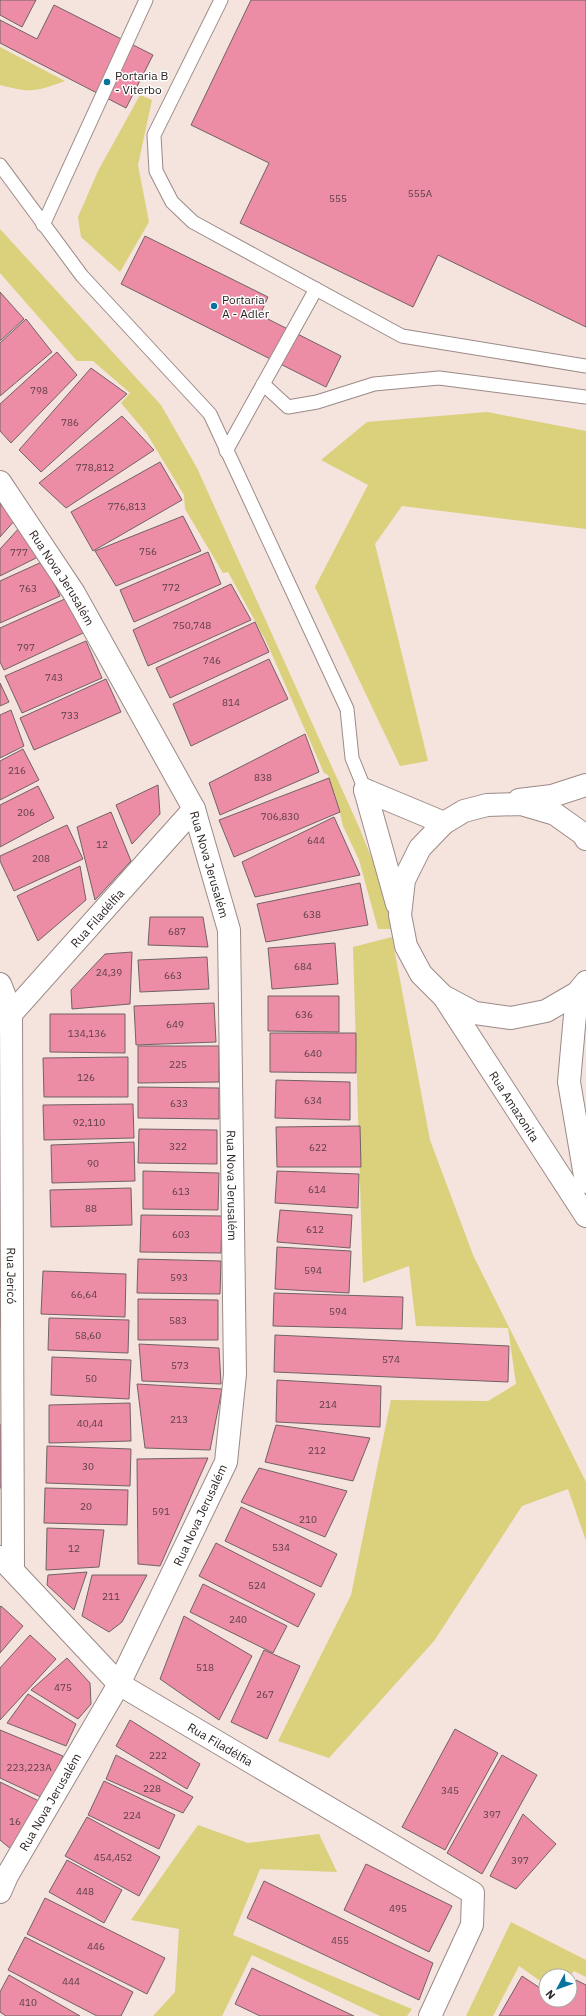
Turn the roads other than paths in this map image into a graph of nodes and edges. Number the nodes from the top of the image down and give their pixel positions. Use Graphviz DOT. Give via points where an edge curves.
graph roads {
  1 [pos="146,0"];
  2 [pos="221,0"];
  3 [pos="0,165"];
  4 [pos="42,225"];
  5 [pos="316,289"];
  6 [pos="586,366"];
  7 [pos="263,384"];
  8 [pos="586,397"];
  9 [pos="226,451"];
  10 [pos="0,482"];
  11 [pos="586,785"];
  12 [pos="365,790"];
  13 [pos="487,805"];
  14 [pos="194,809"];
  15 [pos="444,823"];
  16 [pos="586,839"];
  17 [pos="400,915"];
  18 [pos="0,984"];
  19 [pos="582,987"];
  20 [pos="443,996"];
  21 [pos="5,1019"];
  22 [pos="586,1182"];
  23 [pos="586,1216"];
  24 [pos="6,1564"];
  25 [pos="119,1684"];
  26 [pos="2,1880"];
  27 [pos="430,2016"];
  1 -- 4 [label="lane"];
  2 -- 5 [label="lane" via="154,135 156,171 172,202 193,222"];
  3 -- 4 [label="lane"];
  4 -- 9 [label="lane" via="82,276 210,414"];
  5 -- 6 [label="lane" via="402,336"];
  5 -- 7 [label="lane"];
  7 -- 8 [label="lane" via="288,407 317,402 374,384 439,378"];
  7 -- 9 [label="lane"];
  9 -- 12 [label="lane" via="347,709 352,758"];
  10 -- 14 [label="street, Rua Nova Jerusalém" via="74,593"];
  11 -- 13 [label="street, Rua Amazonita" via="552,796"];
  12 -- 15 [label="street"];
  12 -- 17 [label="street, Rua Amazonita"];
  13 -- 15 [label="street, Rua Amazonita" via="464,812"];
  13 -- 16 [label="street, Rua Amazonita" via="521,804 555,814 583,834"];
  14 -- 21 [label="street, Rua Filadélfia"];
  14 -- 25 [label="street, Rua Nova Jerusalém" via="229,930 235,1374 226,1462"];
  15 -- 17 [label="street, Rua Amazonita" via="420,848 404,880"];
  17 -- 20 [label="street, Rua Amazonita" via="406,946 421,974"];
  18 -- 21 [label="street, Rua Jericó"];
  19 -- 20 [label="street, Rua Amazonita" via="546,1011 511,1018 475,1013"];
  19 -- 22 [label="street, Rua Amazonita" via="569,1082"];
  20 -- 23 [label="street, Rua Amazonita"];
  21 -- 24 [label="street, Rua Jericó"];
  24 -- 25 [label="street, Rua Filadélfia"];
  25 -- 26 [label="street, Rua Nova Jerusalém"];
  25 -- 27 [label="street, Rua Filadélfia" via="473,1893 472,1925"];
}
